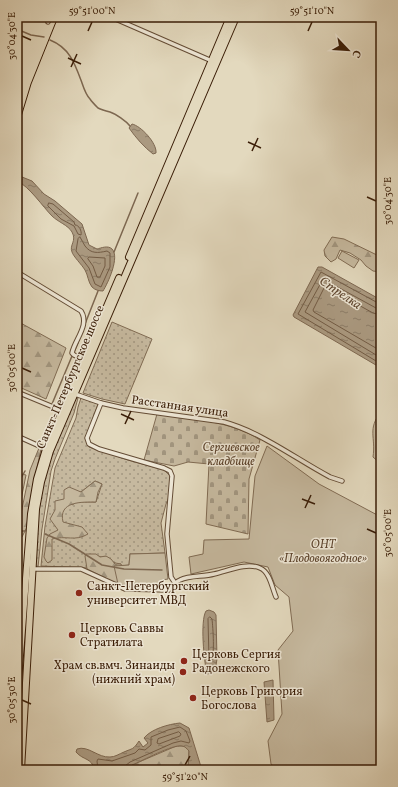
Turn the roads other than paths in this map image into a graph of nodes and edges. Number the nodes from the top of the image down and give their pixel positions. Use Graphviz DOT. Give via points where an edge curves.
graph roads {
  1 [pos="50,17"];
  2 [pos="111,17"];
  3 [pos="230,17"];
  4 [pos="236,17"];
  5 [pos="48,22"];
  6 [pos="212,61"];
  7 [pos="17,272"];
  8 [pos="84,360"];
  9 [pos="17,392"];
  10 [pos="75,394"];
  11 [pos="101,403"];
  12 [pos="63,411"];
  13 [pos="17,436"];
  14 [pos="46,449"];
  15 [pos="342,481"];
  16 [pos="33,569"];
  17 [pos="175,583"];
  18 [pos="276,597"];
  19 [pos="17,694"];
  20 [pos="21,770"];
  1 -- 5 [label="street"];
  2 -- 6 [label="street"];
  3 -- 6 [label="main road, Санкт-Петербургское шоссе"];
  4 -- 10 [label="main road, Санкт-Петербургское шоссе"];
  6 -- 8 [label="main road, Санкт-Петербургское шоссе"];
  7 -- 8 [label="street" via="84,316 84,323 72,353"];
  8 -- 12 [label="main road, Санкт-Петербургское шоссе"];
  9 -- 12 [label="street"];
  10 -- 11 [label="street, Расстанная улица"];
  10 -- 16 [label="main road, Санкт-Петербургское шоссе" via="48,456 40,482"];
  11 -- 15 [label="street, Расстанная улица" via="235,425"];
  11 -- 17 [label="street" via="87,438 89,444 106,452 164,468 171,473 167,534 171,577"];
  12 -- 14 [label="main road, Санкт-Петербургское шоссе"];
  13 -- 14 [label="street"];
  14 -- 19 [label="main road, Санкт-Петербургское шоссе" via="37,479 31,514"];
  16 -- 17 [label="street" via="81,569 125,589 169,590"];
  16 -- 20 [label="main road, Санкт-Петербургское шоссе"];
  17 -- 18 [label="street" via="236,568 254,567 266,573"];
}
